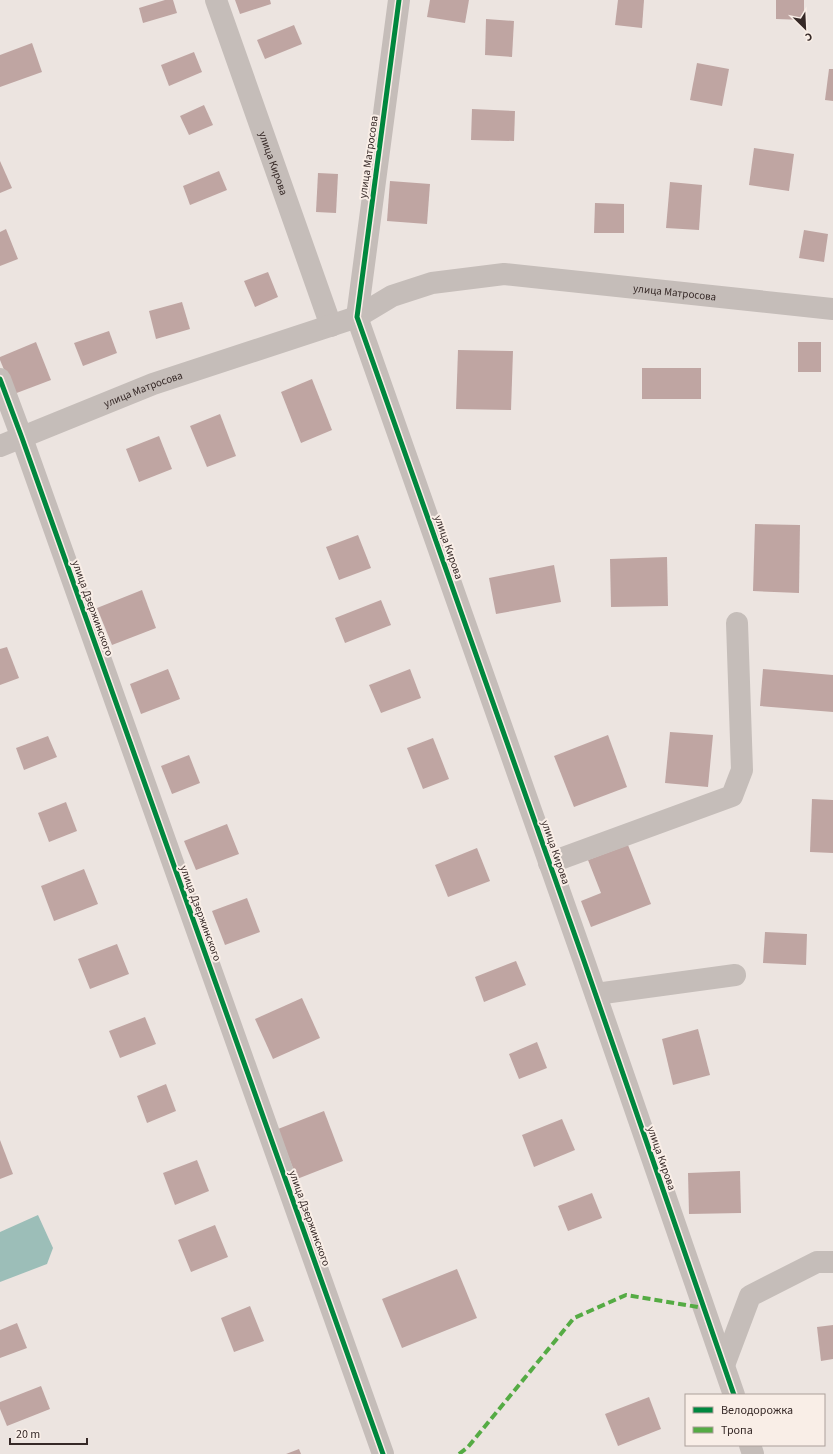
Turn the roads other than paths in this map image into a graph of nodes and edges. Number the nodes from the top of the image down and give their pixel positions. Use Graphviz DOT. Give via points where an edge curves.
graph roads {
  1 [pos="216,0"];
  2 [pos="399,0"];
  3 [pos="833,309"];
  4 [pos="357,317"];
  5 [pos="332,326"];
  6 [pos="0,379"];
  7 [pos="22,438"];
  8 [pos="0,446"];
  9 [pos="737,623"];
  10 [pos="549,862"];
  11 [pos="735,975"];
  12 [pos="596,994"];
  13 [pos="833,1262"];
  14 [pos="724,1365"];
  15 [pos="734,1394"];
  16 [pos="383,1454"];
  1 -- 5 [label="street, улица Кирова"];
  2 -- 4 [label="street, улица Матросова"];
  3 -- 4 [label="street, улица Матросова" via="504,274 432,283 392,296"];
  4 -- 5 [label="street, улица Матросова"];
  4 -- 10 [label="street, улица Кирова"];
  5 -- 7 [label="street, улица Матросова" via="153,384"];
  6 -- 7 [label="street, улица Дзержинского"];
  7 -- 8 [label="street, улица Матросова"];
  7 -- 16 [label="street, улица Дзержинского"];
  9 -- 10 [label="street" via="742,770 732,796"];
  10 -- 12 [label="street, улица Кирова"];
  11 -- 12 [label="street"];
  12 -- 14 [label="street, улица Кирова"];
  13 -- 14 [label="street" via="818,1262 750,1296"];
  14 -- 15 [label="street, улица Кирова"];
}
